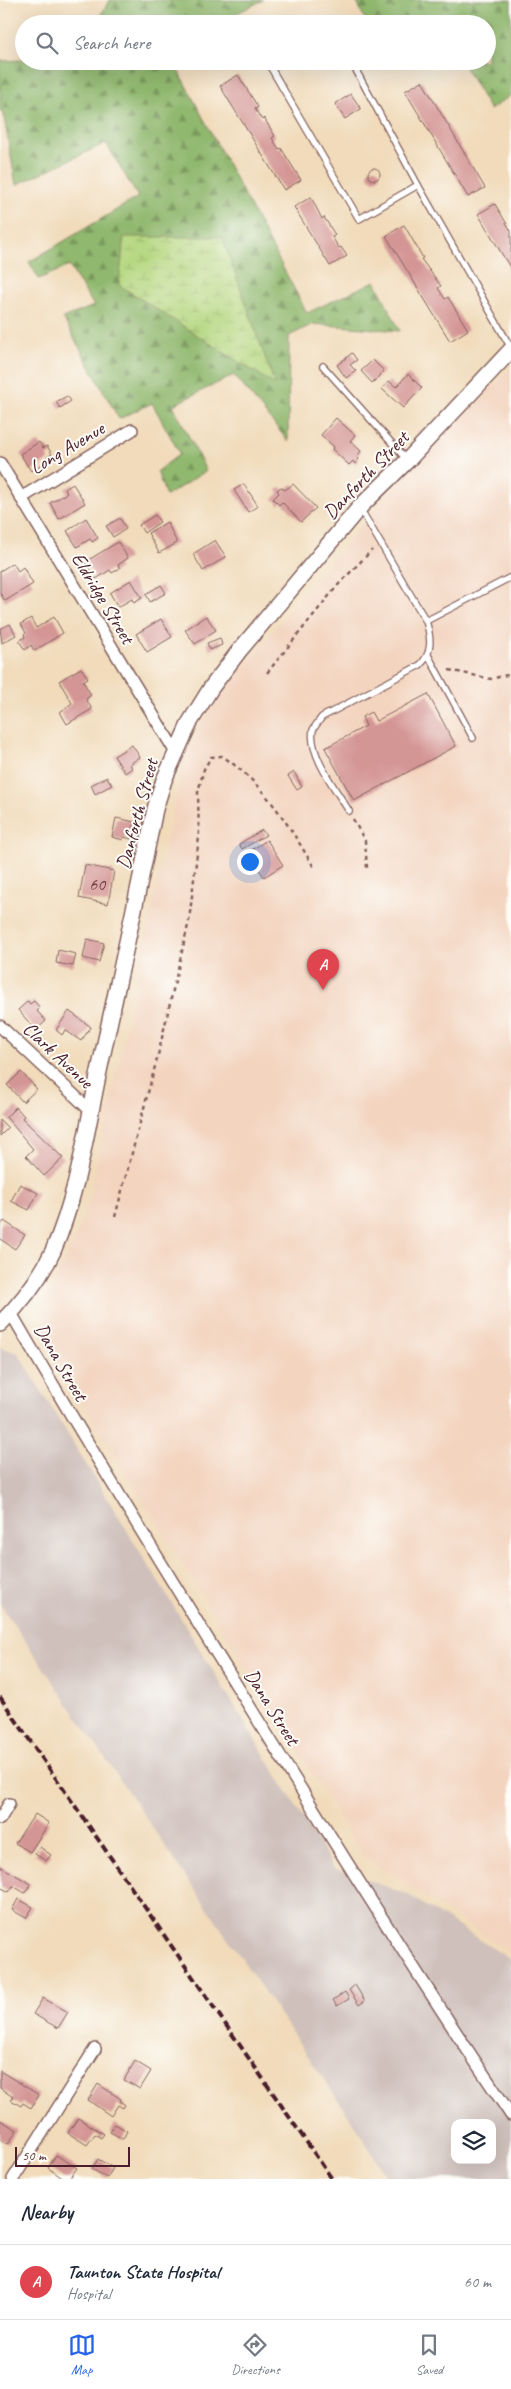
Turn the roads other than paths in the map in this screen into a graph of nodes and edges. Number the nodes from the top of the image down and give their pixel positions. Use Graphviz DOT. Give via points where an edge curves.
graph roads {
  1 [pos="272,70"];
  2 [pos="356,70"];
  3 [pos="418,185"];
  4 [pos="511,349"];
  5 [pos="323,366"];
  6 [pos="132,430"];
  7 [pos="408,460"];
  8 [pos="0,463"];
  9 [pos="21,498"];
  10 [pos="359,508"];
  11 [pos="511,577"];
  12 [pos="426,621"];
  13 [pos="428,655"];
  14 [pos="472,738"];
  15 [pos="175,751"];
  16 [pos="349,811"];
  17 [pos="0,1026"];
  18 [pos="91,1111"];
  19 [pos="11,1313"];
  20 [pos="0,1324"];
  21 [pos="9,1804"];
  22 [pos="0,1819"];
  23 [pos="95,2049"];
  24 [pos="511,2115"];
  25 [pos="13,2179"];
  1 -- 3 [label="lane" via="359,219"];
  2 -- 3 [label="lane"];
  3 -- 4 [label="lane"];
  4 -- 7 [label="street, Danforth Street"];
  5 -- 7 [label="lane"];
  6 -- 9 [label="street, Long Avenue"];
  7 -- 10 [label="street, Danforth Street"];
  8 -- 9 [label="street, Eldridge Street"];
  9 -- 15 [label="street, Eldridge Street"];
  10 -- 12 [label="lane"];
  10 -- 15 [label="street, Danforth Street" via="239,651 198,707"];
  11 -- 12 [label="lane"];
  12 -- 13 [label="lane" via="430,635"];
  13 -- 14 [label="lane"];
  13 -- 16 [label="lane" via="416,668 322,717 314,728 317,756"];
  15 -- 18 [label="street, Danforth Street" via="155,810"];
  17 -- 18 [label="street, Clark Avenue"];
  18 -- 19 [label="street, Danforth Street" via="74,1190 53,1250 32,1287"];
  19 -- 20 [label="street, Danforth Street"];
  19 -- 24 [label="street, Dana Street" via="73,1421 428,1993"];
  21 -- 22 [label="street"];
  23 -- 25 [label="street"];
}
